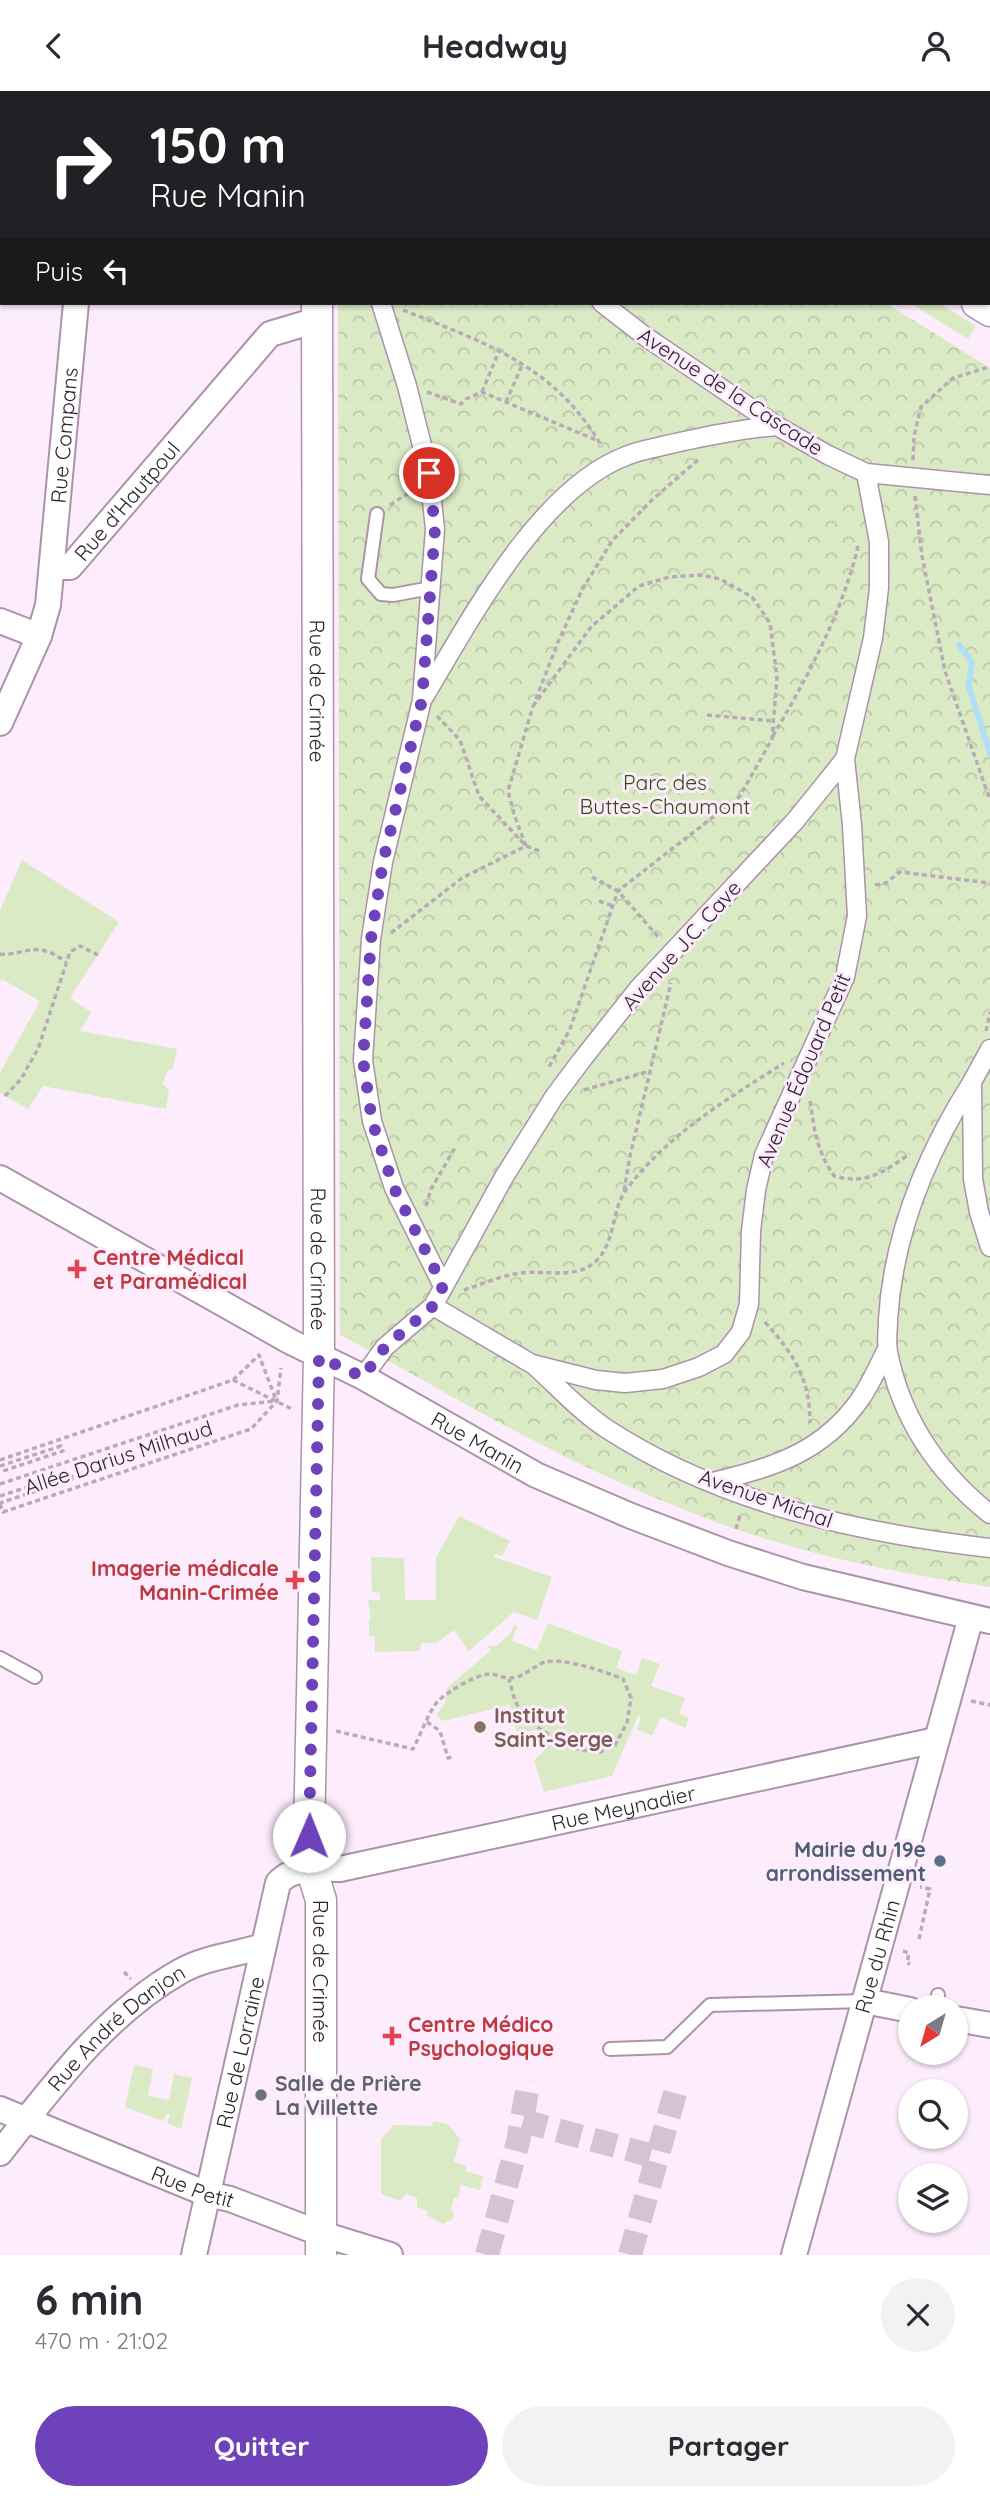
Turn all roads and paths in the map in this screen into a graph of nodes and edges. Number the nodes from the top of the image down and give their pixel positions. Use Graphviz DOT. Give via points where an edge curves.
graph roads {
  1 [pos="76,305"];
  2 [pos="389,305"];
  3 [pos="605,305"];
  4 [pos="317,311"];
  5 [pos="499,351"];
  6 [pos="523,363"];
  7 [pos="989,367"];
  8 [pos="407,386"];
  9 [pos="482,392"];
  10 [pos="506,402"];
  11 [pos="777,426"];
  12 [pos="914,436"];
  13 [pos="598,440"];
  14 [pos="703,456"];
  15 [pos="611,464"];
  16 [pos="866,473"];
  17 [pos="913,478"];
  18 [pos="990,485"];
  19 [pos="410,491"];
  20 [pos="377,514"];
  21 [pos="859,543"];
  22 [pos="52,567"];
  23 [pos="431,588"];
  24 [pos="0,621"];
  25 [pos="39,636"];
  26 [pos="422,700"];
  27 [pos="533,706"];
  28 [pos="707,715"];
  29 [pos="773,721"];
  30 [pos="0,723"];
  31 [pos="772,740"];
  32 [pos="845,759"];
  33 [pos="984,781"];
  34 [pos="990,784"];
  35 [pos="990,800"];
  36 [pos="526,846"];
  37 [pos="540,851"];
  38 [pos="592,877"];
  39 [pos="990,883"];
  40 [pos="856,888"];
  41 [pos="618,891"];
  42 [pos="599,901"];
  43 [pos="613,906"];
  44 [pos="371,949"];
  45 [pos="672,953"];
  46 [pos="0,954"];
  47 [pos="98,955"];
  48 [pos="66,962"];
  49 [pos="816,1044"];
  50 [pos="990,1049"];
  51 [pos="804,1068"];
  52 [pos="650,1071"];
  53 [pos="972,1082"];
  54 [pos="5,1096"];
  55 [pos="554,1097"];
  56 [pos="456,1146"];
  57 [pos="918,1146"];
  58 [pos="0,1178"];
  59 [pos="431,1189"];
  60 [pos="624,1193"];
  61 [pos="990,1247"];
  62 [pos="438,1296"];
  63 [pos="749,1304"];
  64 [pos="887,1349"];
  65 [pos="319,1357"];
  66 [pos="532,1364"];
  67 [pos="281,1368"];
  68 [pos="363,1377"];
  69 [pos="233,1380"];
  70 [pos="277,1401"];
  71 [pos="303,1415"];
  72 [pos="810,1446"];
  73 [pos="0,1460"];
  74 [pos="0,1466"];
  75 [pos="0,1472"];
  76 [pos="713,1482"];
  77 [pos="0,1484"];
  78 [pos="0,1496"];
  79 [pos="0,1503"];
  80 [pos="990,1514"];
  81 [pos="990,1548"];
  82 [pos="980,1619"];
  83 [pos="0,1658"];
  84 [pos="35,1677"];
  85 [pos="509,1679"];
  86 [pos="971,1701"];
  87 [pos="990,1705"];
  88 [pos="427,1722"];
  89 [pos="336,1731"];
  90 [pos="936,1740"];
  91 [pos="452,1757"];
  92 [pos="311,1868"];
  93 [pos="919,1887"];
  94 [pos="919,1939"];
  95 [pos="263,1946"];
  96 [pos="903,1951"];
  97 [pos="910,1964"];
  98 [pos="866,2001"];
  99 [pos="898,2008"];
  100 [pos="968,2020"];
  101 [pos="990,2025"];
  102 [pos="610,2049"];
  103 [pos="0,2109"];
  104 [pos="26,2120"];
  105 [pos="0,2153"];
  106 [pos="207,2194"];
  107 [pos="321,2244"];
  108 [pos="194,2255"];
  109 [pos="390,2255"];
  110 [pos="794,2255"];
  1 -- 22 [label="street, Rue Compans"];
  2 -- 5 [label="path"];
  2 -- 8 [label="street"];
  3 -- 11 [label="street, Avenue de la Cascade"];
  4 -- 22 [label="street, Rue d'Hautpoul" via="270,334 70,567"];
  4 -- 65 [label="street, Rue de Crimée"];
  5 -- 6 [label="path"];
  5 -- 9 [label="path"];
  6 -- 10 [label="path"];
  6 -- 13 [label="path" via="579,410"];
  7 -- 12 [label="path" via="953,378 921,407"];
  8 -- 9 [label="path" via="461,404"];
  8 -- 23 [label="street" via="429,473 435,529"];
  9 -- 10 [label="path"];
  10 -- 13 [label="path"];
  11 -- 15 [label="street" via="733,429 626,456"];
  11 -- 16 [label="street, Avenue de la Cascade"];
  13 -- 15 [label="path"];
  14 -- 27 [label="path" via="612,541 582,590"];
  15 -- 26 [label="street" via="558,503 528,539 488,590"];
  16 -- 17 [label="street, Avenue de la Cascade"];
  16 -- 32 [label="street, Avenue J.C. Cave" via="879,542 879,588 873,638"];
  17 -- 18 [label="street, Avenue de la Cascade"];
  17 -- 33 [label="path" via="922,557 945,671"];
  19 -- 20 [label="path"];
  20 -- 23 [label="lane" via="368,579 381,594"];
  21 -- 31 [label="path" via="837,608"];
  22 -- 25 [label="street, Rue d'Hautpoul"];
  23 -- 26 [label="street"];
  24 -- 25 [label="street"];
  25 -- 30 [label="street, Rue d'Hautpoul"];
  26 -- 36 [label="path" via="460,740 479,796"];
  26 -- 44 [label="street" via="383,862"];
  27 -- 29 [label="path" via="591,627 639,586 669,577 701,575 720,579 752,597 770,622 777,678"];
  27 -- 36 [label="path" via="508,791"];
  28 -- 29 [label="path"];
  29 -- 31 [label="path"];
  31 -- 41 [label="path" via="740,796"];
  32 -- 40 [label="street, Avenue Édouard Petit"];
  32 -- 45 [label="street, Avenue J.C. Cave"];
  33 -- 34 [label="path"];
  33 -- 35 [label="path"];
  36 -- 37 [label="path"];
  36 -- 44 [label="path" via="462,878"];
  38 -- 41 [label="path"];
  39 -- 40 [label="path" via="900,872 886,883"];
  40 -- 49 [label="street, Avenue Édouard Petit" via="857,916 845,977"];
  41 -- 43 [label="path"];
  41 -- 45 [label="path"];
  42 -- 43 [label="path"];
  43 -- 55 [label="path" via="570,1029 550,1065"];
  44 -- 62 [label="street" via="363,1060 372,1121"];
  45 -- 52 [label="path" via="672,980"];
  45 -- 55 [label="street, Avenue J.C. Cave"];
  46 -- 48 [label="path" via="43,950"];
  47 -- 48 [label="path" via="80,946"];
  48 -- 54 [label="path" via="38,1049"];
  49 -- 51 [label="street, Avenue Édouard Petit"];
  49 -- 60 [label="path" via="712,1108 662,1148"];
  50 -- 53 [label="street"];
  51 -- 57 [label="path" via="814,1135 834,1176 851,1181 874,1176"];
  51 -- 63 [label="street, Avenue Édouard Petit" via="764,1155 755,1190"];
  52 -- 55 [label="path"];
  52 -- 60 [label="path"];
  53 -- 61 [label="street" via="973,1179"];
  53 -- 64 [label="street" via="935,1147 906,1221 890,1300"];
  55 -- 62 [label="street, Avenue J.C. Cave"];
  56 -- 59 [label="path"];
  58 -- 65 [label="street, Rue Manin"];
  60 -- 62 [label="path" via="611,1237 585,1268 521,1273"];
  62 -- 66 [label="street, Avenue Édouard Petit"];
  62 -- 68 [label="street, Avenue J.C. Cave" via="385,1347"];
  63 -- 66 [label="street, Avenue Édouard Petit" via="741,1332 724,1354 663,1379 596,1380"];
  63 -- 72 [label="path" via="789,1350 803,1374 810,1402"];
  64 -- 72 [label="street" via="862,1397"];
  64 -- 80 [label="street" via="906,1411 919,1436 954,1482"];
  65 -- 68 [label="street, Rue Manin"];
  65 -- 92 [label="street, Rue de Crimée"];
  66 -- 76 [label="street, Avenue Michal" via="606,1428"];
  67 -- 70 [label="path"];
  68 -- 82 [label="street, Rue Manin" via="536,1475 631,1516 803,1577"];
  69 -- 70 [label="path"];
  69 -- 70 [label="path" via="259,1355"];
  69 -- 73 [label="path, Allée Darius Milhaud"];
  70 -- 71 [label="path"];
  70 -- 77 [label="path, Allée Darius Milhaud" via="242,1404"];
  70 -- 79 [label="path, Allée Darius Milhaud" via="251,1429 3,1512"];
  72 -- 76 [label="street" via="783,1462"];
  74 -- 75 [label="path, Allée Darius Milhaud" via="61,1446 63,1451"];
  76 -- 81 [label="street, Avenue Michal" via="838,1524"];
  78 -- 79 [label="path, Allée Darius Milhaud" via="71,1473 72,1479"];
  82 -- 90 [label="street, Rue du Rhin"];
  83 -- 84 [label="lane"];
  85 -- 85 [label="path" via="545,1662 599,1669 623,1679 631,1698 627,1723 615,1745 598,1753 565,1746 526,1719"];
  85 -- 88 [label="path" via="475,1676 438,1702"];
  86 -- 87 [label="path"];
  88 -- 89 [label="path" via="413,1749"];
  88 -- 91 [label="path" via="440,1731 448,1758"];
  90 -- 92 [label="street, Rue Meynadier" via="340,1868"];
  90 -- 98 [label="street, Rue du Rhin"];
  92 -- 95 [label="street, Rue de Lorraine" via="284,1876 278,1883"];
  92 -- 107 [label="street, Rue de Crimée" via="321,1900"];
  93 -- 94 [label="path" via="930,1889"];
  95 -- 104 [label="street, Rue André Danjon" via="214,1958 155,1988 79,2056"];
  95 -- 106 [label="street, Rue de Lorraine"];
  96 -- 97 [label="path" via="909,1953"];
  98 -- 99 [label="street"];
  98 -- 102 [label="lane" via="710,2005 667,2047"];
  98 -- 110 [label="street, Rue du Rhin"];
  100 -- 101 [label="street"];
  103 -- 104 [label="street, Rue Petit"];
  104 -- 105 [label="street, Rue André Danjon"];
  104 -- 106 [label="street, Rue Petit"];
  106 -- 107 [label="street, Rue Petit" via="230,2199"];
  106 -- 108 [label="street, Rue de Lorraine"];
  107 -- 109 [label="street, Rue Petit"];
}
